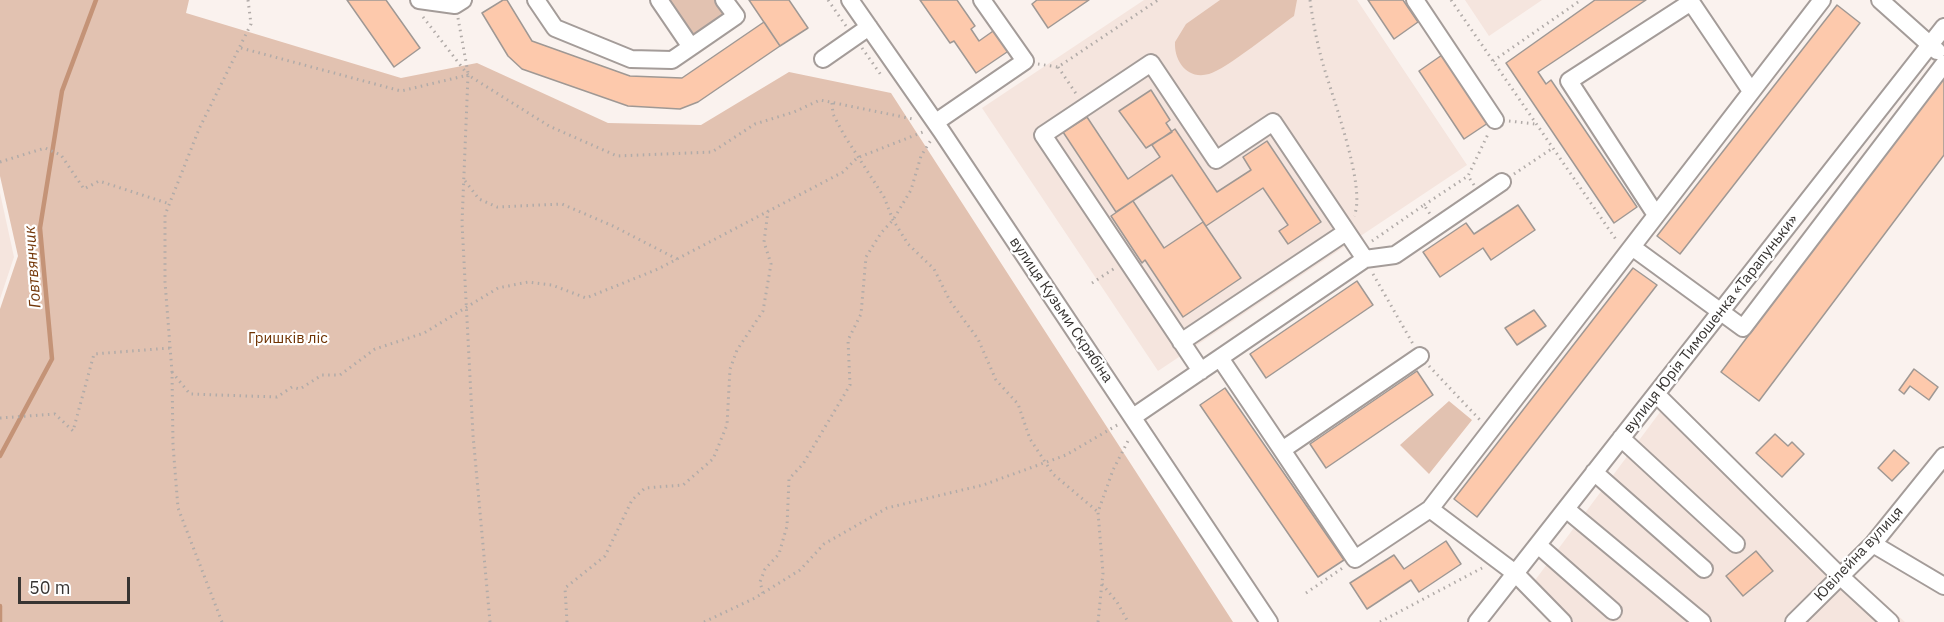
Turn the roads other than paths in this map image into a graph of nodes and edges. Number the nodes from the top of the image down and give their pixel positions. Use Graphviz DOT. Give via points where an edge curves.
graph roads {
  1 [pos="536,0"];
  2 [pos="659,0"];
  3 [pos="724,0"];
  4 [pos="850,0"];
  5 [pos="982,0"];
  6 [pos="1415,0"];
  7 [pos="1822,0"];
  8 [pos="1880,0"];
  9 [pos="459,2"];
  10 [pos="418,5"];
  11 [pos="869,27"];
  12 [pos="1944,27"];
  13 [pos="1930,45"];
  14 [pos="691,47"];
  15 [pos="1944,57"];
  16 [pos="823,59"];
  17 [pos="1944,64"];
  18 [pos="1751,91"];
  19 [pos="1495,120"];
  20 [pos="939,126"];
  21 [pos="1502,182"];
  22 [pos="1656,214"];
  23 [pos="1346,232"];
  24 [pos="1629,250"];
  25 [pos="1365,260"];
  26 [pos="1721,312"];
  27 [pos="1181,342"];
  28 [pos="1420,356"];
  29 [pos="1220,358"];
  30 [pos="1201,371"];
  31 [pos="1656,394"];
  32 [pos="1133,417"];
  33 [pos="1621,438"];
  34 [pos="1282,450"];
  35 [pos="1944,456"];
  36 [pos="1594,472"];
  37 [pos="1431,509"];
  38 [pos="1566,509"];
  39 [pos="1736,544"];
  40 [pos="1873,544"];
  41 [pos="1538,545"];
  42 [pos="1704,569"];
  43 [pos="1515,573"];
  44 [pos="1840,576"];
  45 [pos="1944,586"];
  46 [pos="1613,611"];
  47 [pos="1803,619"];
  48 [pos="1269,622"];
  49 [pos="1477,622"];
  50 [pos="1563,622"];
  51 [pos="1702,622"];
  52 [pos="1890,622"];
  1 -- 14 [label="street" via="555,28 631,59 672,60"];
  2 -- 14 [label="street"];
  3 -- 14 [label="street" via="735,16"];
  4 -- 11 [label="street, вулиця Кузьми Скрябіна"];
  5 -- 20 [label="street" via="1025,61"];
  6 -- 19 [label="street"];
  7 -- 18 [label="street"];
  8 -- 13 [label="street"];
  9 -- 10 [label="street"];
  11 -- 16 [label="street"];
  11 -- 20 [label="street, вулиця Кузьми Скрябіна"];
  12 -- 13 [label="street, вулиця Юрія Тимошенка «Тарапуньки»"];
  13 -- 15 [label="street"];
  13 -- 26 [label="street, вулиця Юрія Тимошенка «Тарапуньки»"];
  17 -- 26 [label="street" via="1743,328"];
  18 -- 22 [label="street"];
  18 -- 22 [label="street" via="1691,2 1569,81"];
  20 -- 32 [label="street, вулиця Кузьми Скрябіна"];
  21 -- 25 [label="street" via="1395,255"];
  22 -- 24 [label="street"];
  23 -- 25 [label="street"];
  23 -- 27 [label="street"];
  23 -- 27 [label="street" via="1273,122 1216,160 1151,63 1043,135"];
  24 -- 26 [label="street"];
  24 -- 37 [label="street"];
  25 -- 29 [label="street"];
  26 -- 31 [label="street, вулиця Юрія Тимошенка «Тарапуньки»"];
  27 -- 30 [label="street"];
  28 -- 34 [label="street"];
  29 -- 30 [label="street"];
  29 -- 34 [label="street"];
  30 -- 32 [label="street"];
  31 -- 33 [label="street, вулиця Юрія Тимошенка «Тарапуньки»"];
  31 -- 44 [label="street"];
  32 -- 48 [label="street, вулиця Кузьми Скрябіна"];
  33 -- 36 [label="street, вулиця Юрія Тимошенка «Тарапуньки»"];
  33 -- 39 [label="street"];
  34 -- 37 [label="street" via="1355,559"];
  35 -- 40 [label="street, Ювілейна вулиця"];
  36 -- 38 [label="street, вулиця Юрія Тимошенка «Тарапуньки»"];
  36 -- 42 [label="street"];
  37 -- 43 [label="street"];
  38 -- 41 [label="street, вулиця Юрія Тимошенка «Тарапуньки»"];
  38 -- 51 [label="street"];
  40 -- 44 [label="street, Ювілейна вулиця"];
  40 -- 45 [label="street"];
  41 -- 43 [label="street, вулиця Юрія Тимошенка «Тарапуньки»"];
  41 -- 46 [label="street"];
  43 -- 49 [label="street, вулиця Юрія Тимошенка «Тарапуньки»"];
  43 -- 50 [label="street"];
  44 -- 47 [label="street, Ювілейна вулиця"];
  44 -- 52 [label="street"];
}
